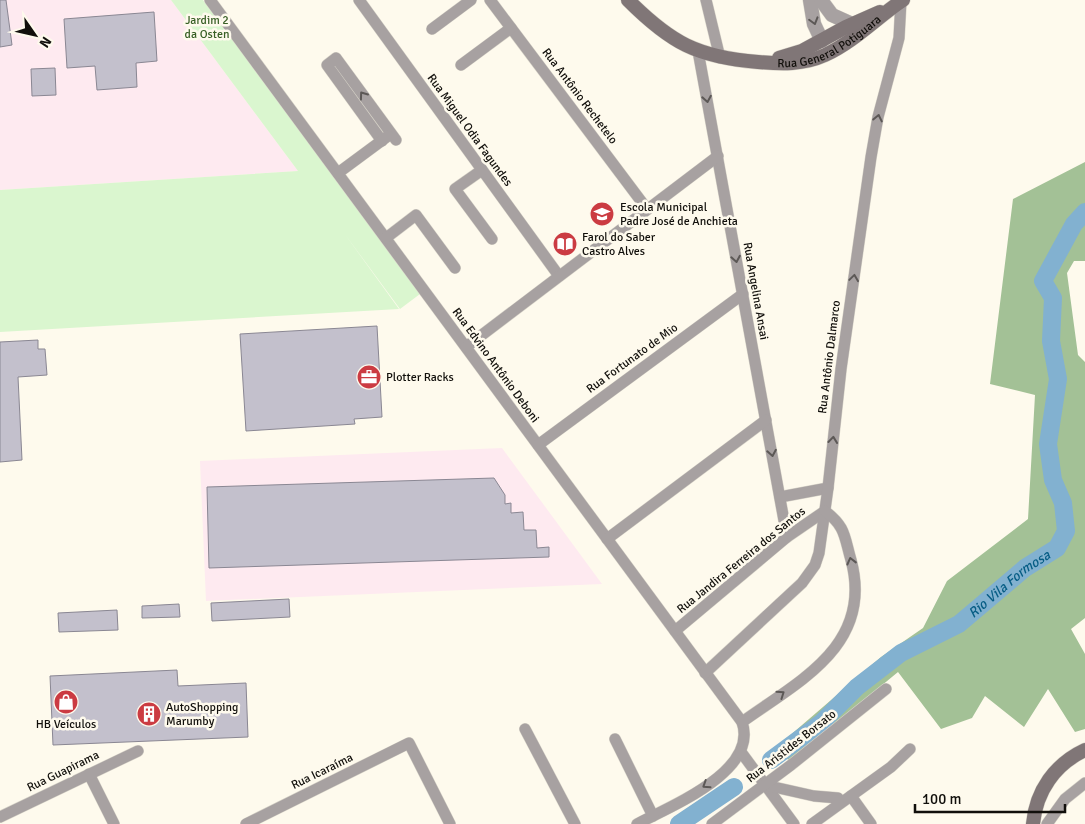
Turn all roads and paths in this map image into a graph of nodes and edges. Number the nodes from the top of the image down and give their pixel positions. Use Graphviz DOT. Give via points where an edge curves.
graph roads {
  1 [pos="210,0"];
  2 [pos="359,0"];
  3 [pos="470,0"];
  4 [pos="490,0"];
  5 [pos="628,0"];
  6 [pos="706,0"];
  7 [pos="810,0"];
  8 [pos="821,0"];
  9 [pos="900,2"];
  10 [pos="852,24"];
  11 [pos="511,28"];
  12 [pos="432,29"];
  13 [pos="851,40"];
  14 [pos="822,41"];
  15 [pos="698,51"];
  16 [pos="720,58"];
  17 [pos="755,62"];
  18 [pos="461,65"];
  19 [pos="390,138"];
  20 [pos="718,156"];
  21 [pos="482,170"];
  22 [pos="338,173"];
  23 [pos="647,209"];
  24 [pos="386,238"];
  25 [pos="492,239"];
  26 [pos="455,268"];
  27 [pos="559,276"];
  28 [pos="743,294"];
  29 [pos="466,347"];
  30 [pos="766,420"];
  31 [pos="538,445"];
  32 [pos="828,488"];
  33 [pos="780,497"];
  34 [pos="825,511"];
  35 [pos="787,537"];
  36 [pos="607,539"];
  37 [pos="674,631"];
  38 [pos="705,673"];
  39 [pos="886,689"];
  40 [pos="742,722"];
  41 [pos="525,730"];
  42 [pos="615,739"];
  43 [pos="910,749"];
  44 [pos="1085,750"];
  45 [pos="138,751"];
  46 [pos="741,752"];
  47 [pos="89,774"];
  48 [pos="1085,783"];
  49 [pos="765,785"];
  50 [pos="851,796"];
  51 [pos="838,798"];
  52 [pos="653,816"];
  53 [pos="0,817"];
  54 [pos="826,820"];
  55 [pos="114,824"];
  56 [pos="246,824"];
  57 [pos="450,824"];
  58 [pos="574,824"];
  59 [pos="637,824"];
  60 [pos="712,824"];
  61 [pos="794,824"];
  62 [pos="812,824"];
  63 [pos="871,824"];
  64 [pos="1033,824"];
  65 [pos="1048,824"];
  1 -- 22 [label="street, Rua Edvino Antônio Deboni"];
  2 -- 21 [label="street, Rua Miguel Odia Fagundes"];
  3 -- 12 [label="street"];
  4 -- 11 [label="street, Rua Antônio Rechetelo"];
  5 -- 15 [label="main road, Rua General Potiguara" via="674,40"];
  6 -- 16 [label="street"];
  7 -- 14 [label="street, one-way" via="814,24"];
  8 -- 10 [label="street" via="832,15"];
  9 -- 10 [label="main road, Rua General Potiguara"];
  9 -- 13 [label="main road, Rua General Potiguara"];
  32 -- 9 [label="street, Rua Antônio Dalmarco, one-way" via="841,369 872,157 878,117 899,38"];
  10 -- 14 [label="main road, Rua General Potiguara"];
  11 -- 18 [label="street"];
  11 -- 23 [label="street, Rua Antônio Rechetelo"];
  13 -- 14 [label="main road"];
  13 -- 17 [label="main road, Rua General Potiguara" via="812,60 785,64"];
  14 -- 17 [label="main road, Rua General Potiguara" via="794,54"];
  15 -- 16 [label="main road, Rua General Potiguara"];
  15 -- 20 [label="street, Rua Angelina Ansai, one-way"];
  16 -- 17 [label="main road, Rua General Potiguara"];
  19 -- 19 [label="street, one-way" via="336,58 327,65"];
  19 -- 22 [label="street"];
  20 -- 23 [label="street"];
  20 -- 28 [label="street, Rua Angelina Ansai, one-way"];
  21 -- 25 [label="street" via="456,189"];
  21 -- 27 [label="street, Rua Miguel Odia Fagundes"];
  22 -- 24 [label="street, Rua Edvino Antônio Deboni"];
  23 -- 27 [label="street"];
  24 -- 26 [label="street" via="416,215"];
  24 -- 29 [label="street, Rua Edvino Antônio Deboni"];
  27 -- 29 [label="street"];
  28 -- 30 [label="street, Rua Angelina Ansai"];
  28 -- 31 [label="street, Rua Fortunato de Mio"];
  29 -- 31 [label="street, Rua Edvino Antônio Deboni"];
  30 -- 33 [label="street, Rua Angelina Ansai, one-way"];
  30 -- 36 [label="street"];
  31 -- 36 [label="street, Rua Edvino Antônio Deboni"];
  32 -- 33 [label="street"];
  32 -- 34 [label="street, Rua Antônio Dalmarco"];
  33 -- 35 [label="street, Rua Angelina Ansai"];
  34 -- 35 [label="street, Rua Jandira Ferreira dos Santos"];
  34 -- 38 [label="street, Rua Antônio Dalmarco" via="819,553 809,575"];
  40 -- 34 [label="street, one-way" via="819,667 839,644 848,622 855,596 855,578 840,524"];
  35 -- 37 [label="street, Rua Jandira Ferreira dos Santos"];
  36 -- 37 [label="street, Rua Edvino Antônio Deboni"];
  37 -- 38 [label="street, Rua Edvino Antônio Deboni"];
  38 -- 40 [label="street, Rua Edvino Antônio Deboni"];
  39 -- 49 [label="street, Rua Aristides Borsato"];
  40 -- 46 [label="street" via="745,736"];
  41 -- 58 [label="street"];
  42 -- 52 [label="street"];
  43 -- 50 [label="street"];
  44 -- 64 [label="main road" via="1053,773 1040,796"];
  45 -- 47 [label="street, Rua Guapirama"];
  46 -- 49 [label="street"];
  46 -- 52 [label="street, Rua Aristides Borsato, one-way" via="729,768 710,783"];
  47 -- 53 [label="street, Rua Guapirama"];
  47 -- 55 [label="street"];
  48 -- 65 [label="street" via="1065,799"];
  49 -- 51 [label="street"];
  49 -- 60 [label="street, Rua Aristides Borsato"];
  49 -- 61 [label="street"];
  50 -- 54 [label="street"];
  50 -- 63 [label="street"];
  52 -- 59 [label="street, Rua Aristides Borsato"];
  54 -- 62 [label="street"];
  56 -- 57 [label="street, Rua Icaraíma" via="409,743"];
}
